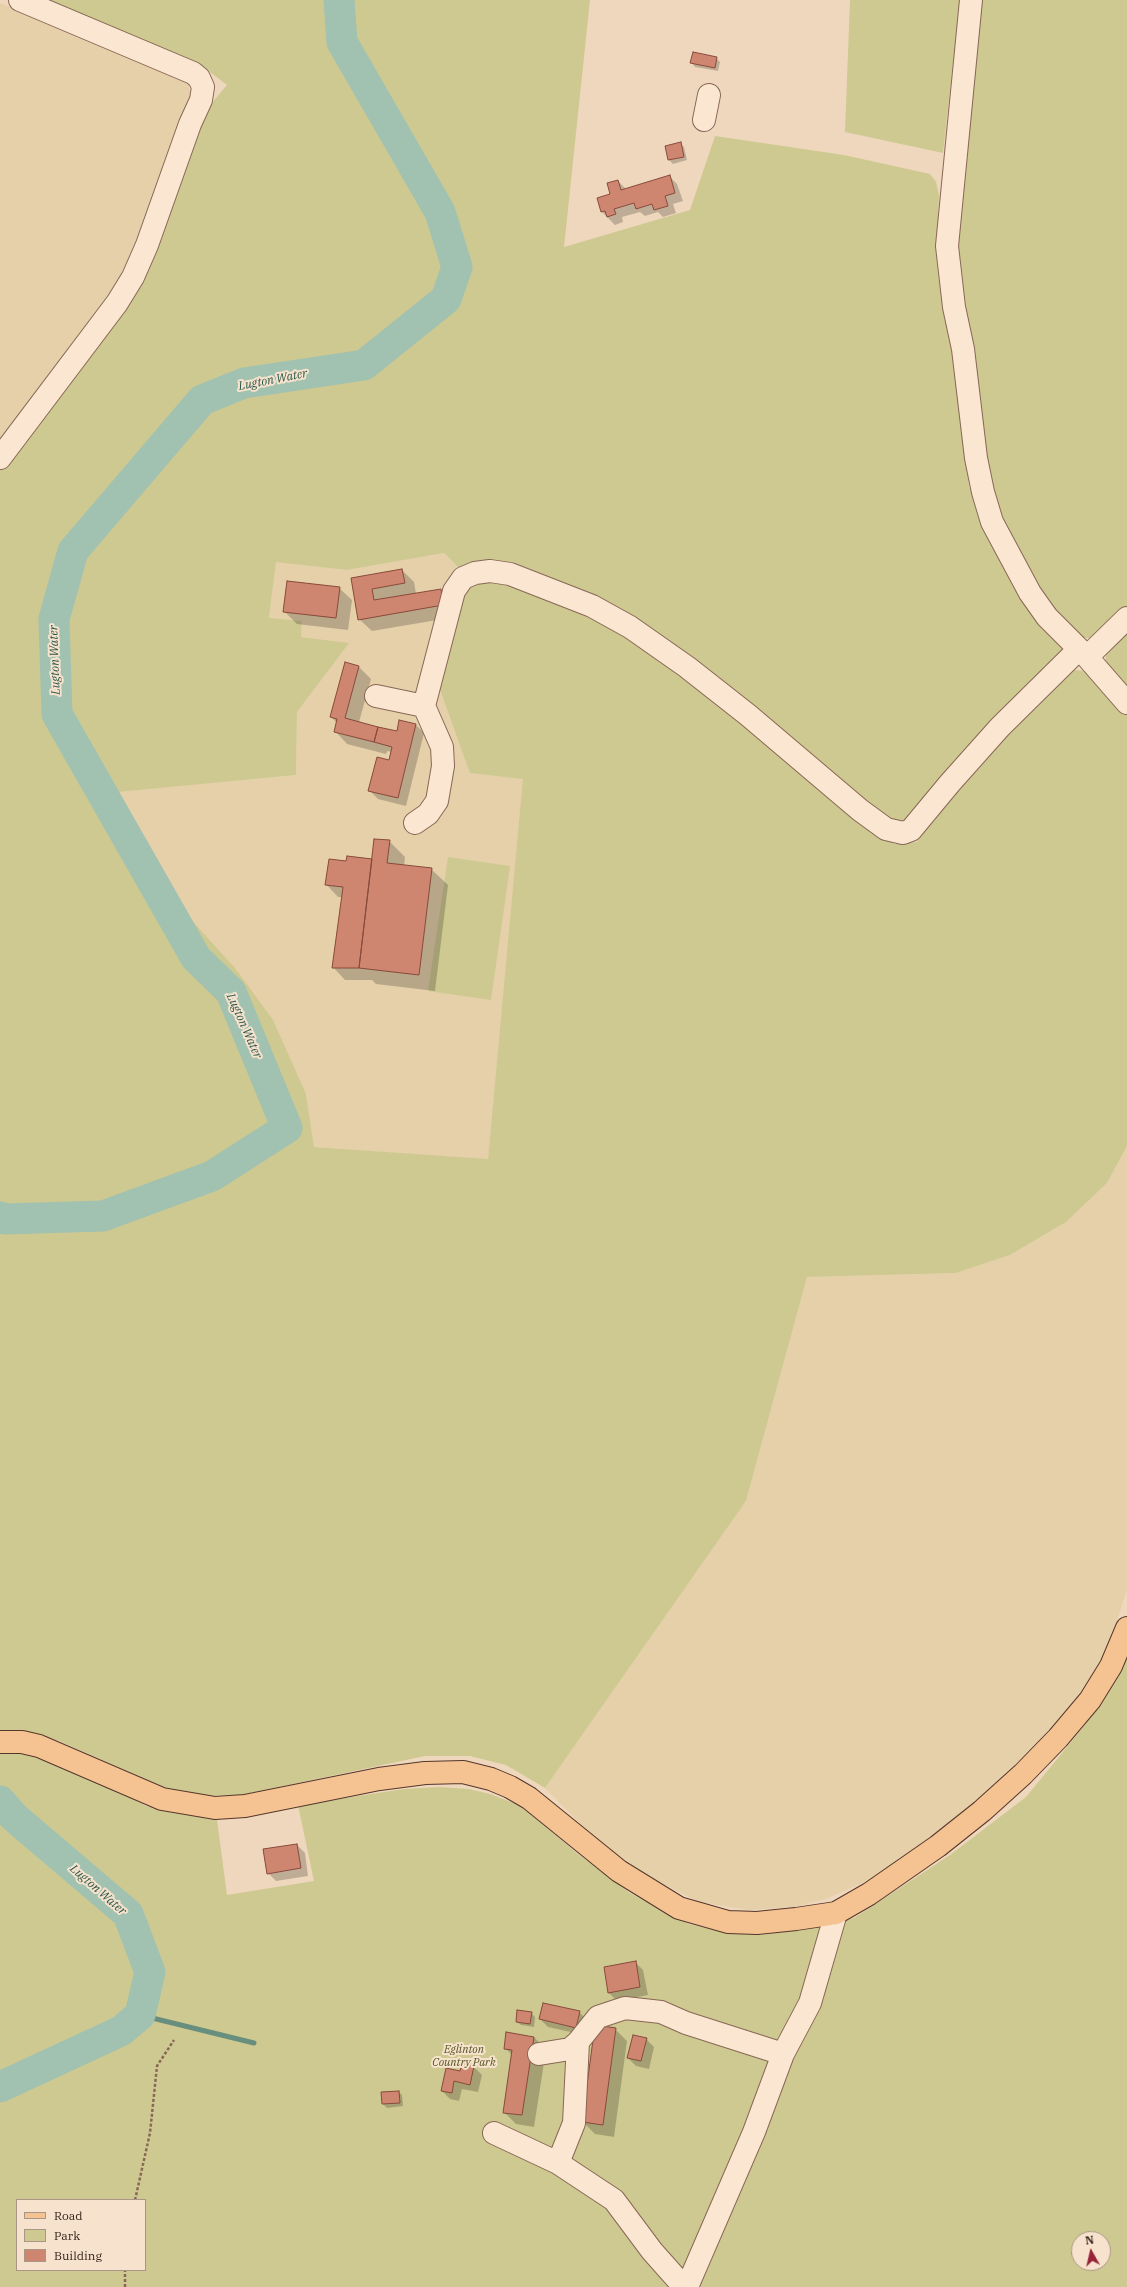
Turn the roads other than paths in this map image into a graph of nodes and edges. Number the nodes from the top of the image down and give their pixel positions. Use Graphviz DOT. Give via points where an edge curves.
graph roads {
  1 [pos="20,0"];
  2 [pos="971,0"];
  3 [pos="709,95"];
  4 [pos="704,120"];
  5 [pos="0,458"];
  6 [pos="1127,618"];
  7 [pos="1083,654"];
  8 [pos="376,696"];
  9 [pos="1127,703"];
  10 [pos="424,706"];
  11 [pos="415,823"];
  12 [pos="1127,1628"];
  13 [pos="0,1742"];
  14 [pos="836,1913"];
  15 [pos="578,2042"];
  16 [pos="539,2054"];
  17 [pos="784,2054"];
  18 [pos="494,2133"];
  19 [pos="558,2163"];
  20 [pos="686,2287"];
  1 -- 5 [label="street" via="192,73 199,78 203,87 201,100 133,277 118,304"];
  2 -- 7 [label="street" via="947,246 948,270 963,349 976,458 992,522 1009,557 1047,617"];
  3 -- 4 [label="street"];
  6 -- 7 [label="street"];
  7 -- 9 [label="street"];
  7 -- 10 [label="street" via="1000,727 911,830 903,833 886,829 860,810 748,715 687,667 630,627 592,606 510,574 475,573 463,578 454,591"];
  8 -- 10 [label="street"];
  10 -- 11 [label="street" via="442,747 443,766 437,801 428,814"];
  12 -- 14 [label="main road" via="1111,1666 1090,1700 1024,1774 938,1846 874,1891"];
  13 -- 14 [label="main road" via="22,1742 39,1746 162,1799 215,1808 245,1806 380,1779 425,1773 463,1772 491,1779 529,1798 619,1871 679,1908 728,1922 757,1923"];
  14 -- 17 [label="street" via="810,2003"];
  15 -- 16 [label="street" via="570,2049"];
  15 -- 17 [label="street" via="598,2017 625,2008 661,2012 686,2023"];
  15 -- 19 [label="street" via="574,2123"];
  17 -- 20 [label="street" via="754,2132"];
  18 -- 19 [label="street"];
  19 -- 20 [label="street" via="614,2200 652,2251"];
}
